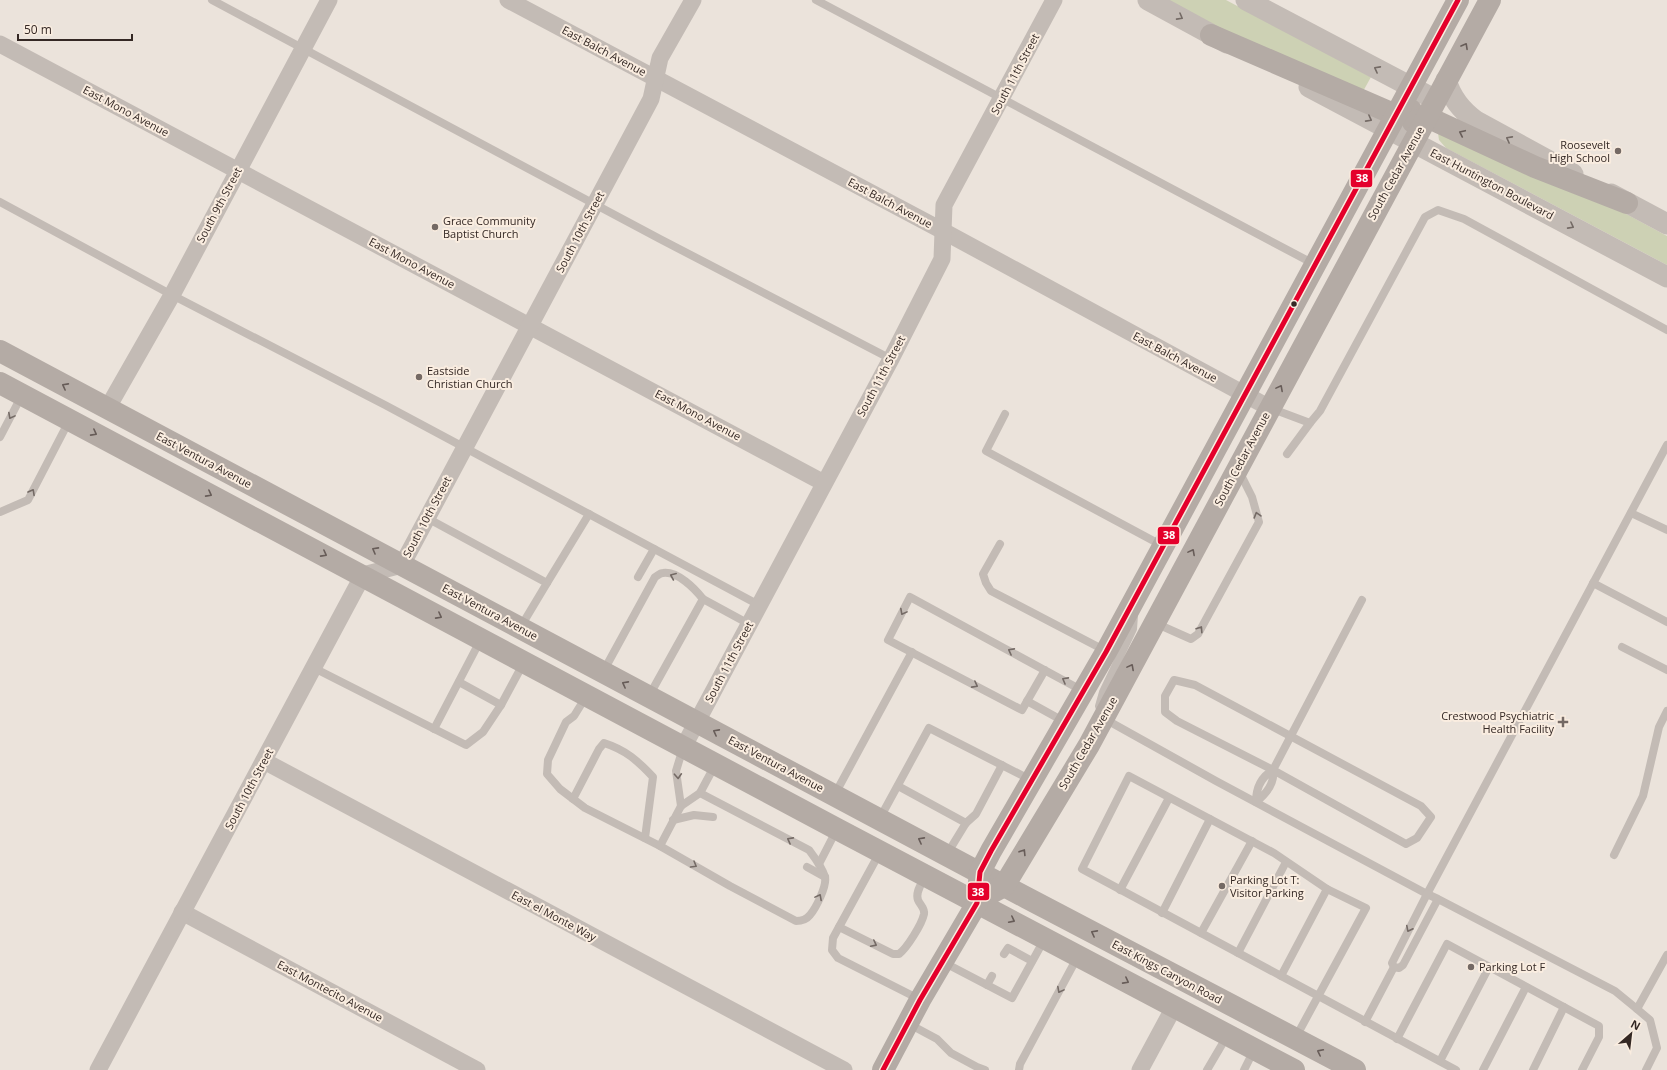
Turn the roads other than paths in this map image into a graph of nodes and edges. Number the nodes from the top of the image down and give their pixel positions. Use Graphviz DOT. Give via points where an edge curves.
graph roads {
  1 [pos="212,0"];
  2 [pos="328,0"];
  3 [pos="508,0"];
  4 [pos="693,0"];
  5 [pos="816,0"];
  6 [pos="1054,0"];
  7 [pos="1148,0"];
  8 [pos="1246,0"];
  9 [pos="1458,0"];
  10 [pos="1490,0"];
  11 [pos="1211,34"];
  12 [pos="0,44"];
  13 [pos="302,49"];
  14 [pos="656,78"];
  15 [pos="1446,80"];
  16 [pos="1411,87"];
  17 [pos="1002,99"];
  18 [pos="1432,109"];
  19 [pos="1392,122"];
  20 [pos="1413,143"];
  21 [pos="238,170"];
  22 [pos="0,202"];
  23 [pos="595,203"];
  24 [pos="1627,203"];
  25 [pos="1667,224"];
  26 [pos="943,231"];
  27 [pos="1316,265"];
  28 [pos="1667,277"];
  29 [pos="172,295"];
  30 [pos="530,325"];
  31 [pos="1667,330"];
  32 [pos="0,351"];
  33 [pos="891,359"];
  34 [pos="0,383"];
  35 [pos="23,395"];
  36 [pos="1246,395"];
  37 [pos="1270,408"];
  38 [pos="107,409"];
  39 [pos="1005,414"];
  40 [pos="70,420"];
  41 [pos="1310,423"];
  42 [pos="0,437"];
  43 [pos="1667,445"];
  44 [pos="464,447"];
  45 [pos="1287,454"];
  46 [pos="1238,468"];
  47 [pos="824,483"];
  48 [pos="0,512"];
  49 [pos="1631,513"];
  50 [pos="589,514"];
  51 [pos="428,518"];
  52 [pos="1667,530"];
  53 [pos="1000,544"];
  54 [pos="1163,547"];
  55 [pos="654,549"];
  56 [pos="402,565"];
  57 [pos="364,575"];
  58 [pos="638,577"];
  59 [pos="548,583"];
  60 [pos="1593,583"];
  61 [pos="1136,598"];
  62 [pos="704,599"];
  63 [pos="1362,600"];
  64 [pos="759,605"];
  65 [pos="1667,622"];
  66 [pos="1154,623"];
  67 [pos="749,624"];
  68 [pos="520,628"];
  69 [pos="481,638"];
  70 [pos="1622,647"];
  71 [pos="912,652"];
  72 [pos="1106,652"];
  73 [pos="524,661"];
  74 [pos="314,668"];
  75 [pos="1045,670"];
  76 [pos="1667,670"];
  77 [pos="603,672"];
  78 [pos="459,682"];
  79 [pos="1084,692"];
  80 [pos="587,695"];
  81 [pos="649,697"];
  82 [pos="1027,701"];
  83 [pos="501,705"];
  84 [pos="1667,711"];
  85 [pos="1103,718"];
  86 [pos="697,722"];
  87 [pos="1066,722"];
  88 [pos="434,729"];
  89 [pos="1291,736"];
  90 [pos="684,746"];
  91 [pos="264,761"];
  92 [pos="715,764"];
  93 [pos="1002,766"];
  94 [pos="1273,770"];
  95 [pos="1032,781"];
  96 [pos="898,786"];
  97 [pos="700,792"];
  98 [pos="835,794"];
  99 [pos="1169,798"];
  100 [pos="573,799"];
  101 [pos="1256,802"];
  102 [pos="681,806"];
  103 [pos="713,817"];
  104 [pos="880,819"];
  105 [pos="1210,819"];
  106 [pos="673,820"];
  107 [pos="966,823"];
  108 [pos="837,829"];
  109 [pos="645,838"];
  110 [pos="1252,841"];
  111 [pos="660,846"];
  112 [pos="880,851"];
  113 [pos="947,854"];
  114 [pos="1614,855"];
  115 [pos="1286,862"];
  116 [pos="819,864"];
  117 [pos="807,867"];
  118 [pos="980,872"];
  119 [pos="926,875"];
  120 [pos="825,878"];
  121 [pos="1004,886"];
  122 [pos="1326,889"];
  123 [pos="1120,890"];
  124 [pos="1427,894"];
  125 [pos="1438,899"];
  126 [pos="977,902"];
  127 [pos="182,912"];
  128 [pos="1162,913"];
  129 [pos="839,927"];
  130 [pos="1201,933"];
  131 [pos="1045,938"];
  132 [pos="1004,954"];
  133 [pos="1238,954"];
  134 [pos="1667,955"];
  135 [pos="1078,956"];
  136 [pos="1032,961"];
  137 [pos="942,962"];
  138 [pos="1394,967"];
  139 [pos="1489,967"];
  140 [pos="992,976"];
  141 [pos="1281,976"];
  142 [pos="987,985"];
  143 [pos="1526,987"];
  144 [pos="1318,996"];
  145 [pos="920,1000"];
  146 [pos="1174,1007"];
  147 [pos="1564,1007"];
  148 [pos="1637,1009"];
  149 [pos="1365,1022"];
  150 [pos="908,1024"];
  151 [pos="1227,1035"];
  152 [pos="1397,1038"];
  153 [pos="1295,1039"];
  154 [pos="1255,1049"];
  155 [pos="1440,1062"];
  156 [pos="103,1068"];
  157 [pos="1142,1069"];
  158 [pos="477,1070"];
  159 [pos="844,1070"];
  160 [pos="883,1070"];
  161 [pos="986,1070"];
  162 [pos="1019,1070"];
  163 [pos="1207,1070"];
  164 [pos="1244,1070"];
  165 [pos="1294,1070"];
  166 [pos="1355,1070"];
  167 [pos="1456,1070"];
  168 [pos="1483,1070"];
  169 [pos="1533,1070"];
  170 [pos="1582,1070"];
  171 [pos="1646,1070"];
  1 -- 13 [label="lane"];
  2 -- 13 [label="street, South 9th Street"];
  3 -- 14 [label="street, East Balch Avenue"];
  4 -- 14 [label="street, South 10th Street" via="660,58"];
  5 -- 17 [label="lane"];
  6 -- 17 [label="street, South 11th Street"];
  7 -- 11 [label="street, one-way"];
  16 -- 8 [label="street, one-way"];
  9 -- 16 [label="main road, South Cedar Avenue"];
  15 -- 10 [label="main road, South Cedar Avenue, one-way"];
  11 -- 19 [label="main road, one-way"];
  12 -- 21 [label="street, East Mono Avenue"];
  13 -- 21 [label="street, South 9th Street"];
  13 -- 23 [label="lane"];
  14 -- 23 [label="street, South 10th Street" via="651,99"];
  14 -- 26 [label="street, East Balch Avenue"];
  15 -- 18 [label="main road, South Cedar Avenue"];
  24 -- 15 [label="street, one-way" via="1476,121 1454,97"];
  16 -- 18 [label="street"];
  16 -- 19 [label="main road, South Cedar Avenue"];
  17 -- 26 [label="street, South 11th Street" via="944,205"];
  17 -- 27 [label="lane"];
  18 -- 19 [label="main road"];
  18 -- 20 [label="main road, South Cedar Avenue"];
  24 -- 18 [label="main road, one-way" via="1535,167"];
  19 -- 20 [label="street, East Huntington Boulevard"];
  19 -- 27 [label="main road, South Cedar Avenue"];
  20 -- 28 [label="street, East Huntington Boulevard, one-way"];
  37 -- 20 [label="main road, South Cedar Avenue, one-way"];
  21 -- 29 [label="street, South 9th Street"];
  21 -- 30 [label="street, East Mono Avenue"];
  22 -- 29 [label="lane"];
  23 -- 30 [label="street, South 10th Street"];
  23 -- 33 [label="lane"];
  24 -- 25 [label="street"];
  26 -- 33 [label="street, South 11th Street" via="942,260"];
  26 -- 36 [label="street, East Balch Avenue"];
  27 -- 36 [label="main road, South Cedar Avenue"];
  29 -- 38 [label="street, South 9th Street"];
  29 -- 44 [label="lane"];
  30 -- 44 [label="street, South 10th Street"];
  30 -- 47 [label="street, East Mono Avenue"];
  31 -- 41 [label="lane" via="1464,219 1438,210 1424,217 1320,411"];
  38 -- 32 [label="main road, East Ventura Avenue, one-way"];
  33 -- 47 [label="street, South 11th Street"];
  34 -- 35 [label="main road"];
  35 -- 40 [label="main road"];
  35 -- 42 [label="lane, one-way"];
  36 -- 37 [label="street, East Balch Avenue"];
  36 -- 54 [label="main road, South Cedar Avenue"];
  37 -- 41 [label="lane"];
  37 -- 46 [label="main road, South Cedar Avenue"];
  56 -- 38 [label="main road, East Ventura Avenue, one-way"];
  39 -- 54 [label="lane" via="986,450"];
  48 -- 40 [label="lane, one-way" via="28,500"];
  40 -- 57 [label="main road, one-way"];
  41 -- 45 [label="lane"];
  43 -- 49 [label="lane"];
  44 -- 50 [label="lane"];
  44 -- 51 [label="street, South 10th Street"];
  66 -- 46 [label="main road, South Cedar Avenue, one-way"];
  66 -- 46 [label="lane, one-way" via="1191,639 1198,634 1259,522 1252,497"];
  47 -- 64 [label="street, South 11th Street"];
  49 -- 52 [label="lane"];
  49 -- 60 [label="lane"];
  50 -- 55 [label="lane"];
  50 -- 59 [label="lane"];
  51 -- 56 [label="street, South 10th Street"];
  51 -- 59 [label="lane"];
  53 -- 72 [label="lane" via="984,574 991,591"];
  54 -- 61 [label="main road, South Cedar Avenue"];
  55 -- 58 [label="lane"];
  55 -- 64 [label="lane"];
  56 -- 57 [label="street, South 10th Street"];
  56 -- 68 [label="main road, East Ventura Avenue"];
  57 -- 69 [label="main road, one-way"];
  57 -- 74 [label="street, South 10th Street"];
  59 -- 68 [label="lane"];
  60 -- 65 [label="lane"];
  60 -- 124 [label="lane"];
  61 -- 72 [label="main road, South Cedar Avenue"];
  61 -- 85 [label="lane" via="1133,629 1103,692 1100,706"];
  62 -- 67 [label="lane"];
  62 -- 77 [label="lane, one-way" via="693,587 672,574 662,573 655,577"];
  62 -- 81 [label="lane"];
  63 -- 89 [label="lane"];
  64 -- 67 [label="street, South 11th Street"];
  85 -- 66 [label="main road, South Cedar Avenue, one-way"];
  67 -- 86 [label="street, South 11th Street"];
  68 -- 77 [label="main road, East Ventura Avenue"];
  69 -- 73 [label="main road"];
  69 -- 78 [label="lane"];
  70 -- 76 [label="lane"];
  75 -- 71 [label="lane, one-way" via="910,598 888,640"];
  71 -- 82 [label="lane, one-way" via="1022,710"];
  71 -- 98 [label="lane"];
  72 -- 79 [label="main road, South Cedar Avenue"];
  73 -- 80 [label="main road"];
  73 -- 83 [label="lane"];
  74 -- 88 [label="lane"];
  74 -- 91 [label="street, South 10th Street"];
  79 -- 75 [label="lane, one-way"];
  75 -- 82 [label="lane"];
  81 -- 77 [label="main road, East Ventura Avenue, one-way"];
  78 -- 83 [label="lane"];
  78 -- 88 [label="lane"];
  79 -- 87 [label="main road, South Cedar Avenue"];
  80 -- 90 [label="main road"];
  80 -- 100 [label="lane" via="574,716 566,722 548,760 547,774"];
  81 -- 86 [label="main road, East Ventura Avenue"];
  82 -- 87 [label="lane"];
  83 -- 88 [label="lane" via="483,732 466,745"];
  84 -- 114 [label="lane" via="1659,727 1643,796"];
  85 -- 101 [label="lane"];
  121 -- 85 [label="main road, South Cedar Avenue, one-way"];
  86 -- 90 [label="street, South 11th Street"];
  98 -- 86 [label="main road, East Ventura Avenue, one-way"];
  87 -- 95 [label="main road, South Cedar Avenue"];
  89 -- 94 [label="lane"];
  89 -- 94 [label="lane" via="1195,685 1174,680 1165,696 1165,712 1177,721"];
  89 -- 94 [label="lane" via="1421,806 1431,817 1418,838 1406,844"];
  90 -- 92 [label="main road"];
  90 -- 102 [label="lane, one-way" via="676,772"];
  91 -- 127 [label="street, South 10th Street"];
  91 -- 159 [label="street, East el Monte Way"];
  92 -- 97 [label="lane"];
  92 -- 108 [label="main road"];
  93 -- 95 [label="lane"];
  93 -- 96 [label="lane" via="929,728"];
  93 -- 107 [label="lane" via="976,814"];
  94 -- 101 [label="lane" via="1274,778 1265,794"];
  95 -- 118 [label="main road, South Cedar Avenue"];
  96 -- 104 [label="lane"];
  96 -- 107 [label="lane"];
  97 -- 102 [label="lane"];
  116 -- 97 [label="lane, one-way" via="808,850"];
  98 -- 104 [label="main road, East Ventura Avenue"];
  99 -- 105 [label="lane"];
  99 -- 123 [label="lane"];
  99 -- 123 [label="lane" via="1130,776 1082,869"];
  100 -- 109 [label="lane" via="585,808"];
  100 -- 109 [label="lane" via="599,749 604,743 614,746 635,759 653,777"];
  101 -- 124 [label="lane"];
  102 -- 106 [label="lane"];
  103 -- 106 [label="lane" via="694,815"];
  113 -- 104 [label="main road, East Ventura Avenue, one-way"];
  105 -- 110 [label="lane"];
  105 -- 128 [label="lane"];
  106 -- 111 [label="lane"];
  107 -- 113 [label="lane"];
  108 -- 112 [label="main road"];
  108 -- 116 [label="lane"];
  109 -- 111 [label="lane"];
  110 -- 115 [label="lane"];
  110 -- 130 [label="lane"];
  111 -- 120 [label="lane, one-way" via="796,922 803,921 810,915 825,886"];
  112 -- 119 [label="main road"];
  112 -- 129 [label="lane"];
  113 -- 118 [label="main road, East Ventura Avenue"];
  115 -- 122 [label="lane"];
  115 -- 133 [label="lane"];
  116 -- 120 [label="lane"];
  117 -- 120 [label="lane"];
  118 -- 121 [label="main road, East Kings Canyon Road"];
  118 -- 126 [label="main road, South Cedar Avenue"];
  119 -- 126 [label="main road"];
  129 -- 119 [label="lane, one-way" via="893,954 899,954 911,940 924,914 917,893"];
  121 -- 126 [label="main road, South Cedar Avenue"];
  153 -- 121 [label="main road, East Kings Canyon Road, one-way"];
  122 -- 141 [label="lane"];
  122 -- 144 [label="lane" via="1366,908"];
  123 -- 128 [label="lane"];
  124 -- 125 [label="lane"];
  124 -- 138 [label="lane, one-way" via="1392,963"];
  125 -- 138 [label="lane" via="1402,965 1399,968"];
  125 -- 148 [label="lane" via="1615,991"];
  126 -- 131 [label="main road, one-way"];
  126 -- 137 [label="main road, South Cedar Avenue"];
  127 -- 156 [label="street, South 10th Street"];
  127 -- 158 [label="street, East Montecito Avenue"];
  128 -- 130 [label="lane"];
  129 -- 145 [label="lane" via="833,938 832,950 838,958"];
  130 -- 133 [label="lane"];
  131 -- 135 [label="main road"];
  131 -- 136 [label="lane"];
  132 -- 136 [label="lane" via="1008,948"];
  133 -- 141 [label="lane"];
  134 -- 148 [label="lane"];
  135 -- 146 [label="main road, one-way"];
  135 -- 162 [label="lane, one-way"];
  136 -- 142 [label="lane" via="1012,998"];
  137 -- 142 [label="lane"];
  137 -- 145 [label="main road, South Cedar Avenue"];
  138 -- 149 [label="lane"];
  139 -- 143 [label="lane"];
  139 -- 152 [label="lane" via="1447,944"];
  139 -- 155 [label="lane"];
  140 -- 142 [label="lane"];
  141 -- 144 [label="lane"];
  143 -- 147 [label="lane"];
  143 -- 168 [label="lane"];
  144 -- 149 [label="lane"];
  144 -- 153 [label="lane"];
  145 -- 150 [label="main road, South Cedar Avenue"];
  146 -- 151 [label="main road"];
  146 -- 157 [label="street"];
  147 -- 169 [label="lane"];
  147 -- 170 [label="lane" via="1599,1026 1599,1037"];
  148 -- 171 [label="lane" via="1650,1020 1657,1048"];
  149 -- 152 [label="lane"];
  150 -- 160 [label="main road, South Cedar Avenue"];
  150 -- 161 [label="lane" via="937,1039 952,1053"];
  151 -- 154 [label="main road"];
  151 -- 163 [label="lane"];
  152 -- 155 [label="lane"];
  166 -- 153 [label="main road, East Kings Canyon Road, one-way"];
  154 -- 164 [label="lane"];
  154 -- 165 [label="main road"];
  155 -- 167 [label="lane"];
}
